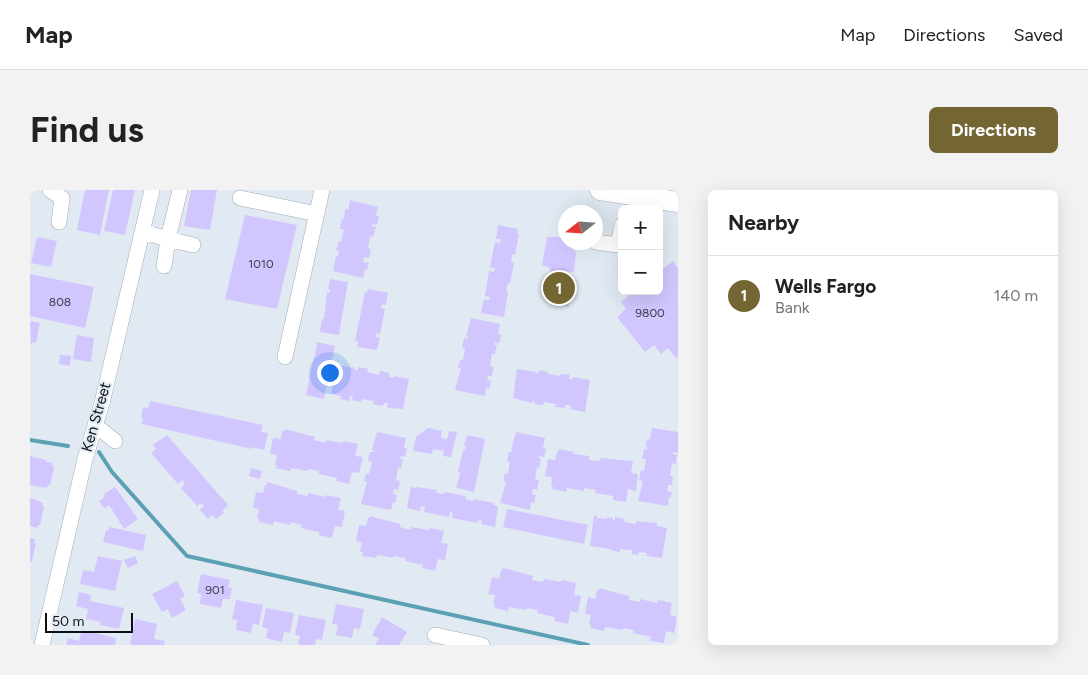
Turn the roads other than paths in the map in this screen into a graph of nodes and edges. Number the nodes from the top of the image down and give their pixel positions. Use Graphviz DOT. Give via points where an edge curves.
graph roads {
  1 [pos="50,190"];
  2 [pos="152,190"];
  3 [pos="180,190"];
  4 [pos="322,190"];
  5 [pos="600,190"];
  6 [pos="240,198"];
  7 [pos="627,202"];
  8 [pos="678,202"];
  9 [pos="317,214"];
  10 [pos="59,222"];
  11 [pos="143,232"];
  12 [pos="168,239"];
  13 [pos="603,243"];
  14 [pos="193,245"];
  15 [pos="618,246"];
  16 [pos="164,266"];
  17 [pos="285,357"];
  18 [pos="95,425"];
  19 [pos="115,441"];
  20 [pos="435,635"];
  21 [pos="42,645"];
  22 [pos="482,645"];
  1 -- 10 [label="street" via="62,198"];
  2 -- 11 [label="street, Ken Street"];
  3 -- 12 [label="street"];
  4 -- 9 [label="street"];
  5 -- 7 [label="main road"];
  6 -- 9 [label="street"];
  7 -- 8 [label="main road"];
  9 -- 17 [label="street"];
  11 -- 12 [label="street"];
  11 -- 18 [label="street, Ken Street"];
  12 -- 14 [label="street"];
  12 -- 16 [label="street"];
  13 -- 15 [label="street"];
  18 -- 19 [label="street"];
  18 -- 21 [label="street, Ken Street"];
  20 -- 22 [label="street"];
}
